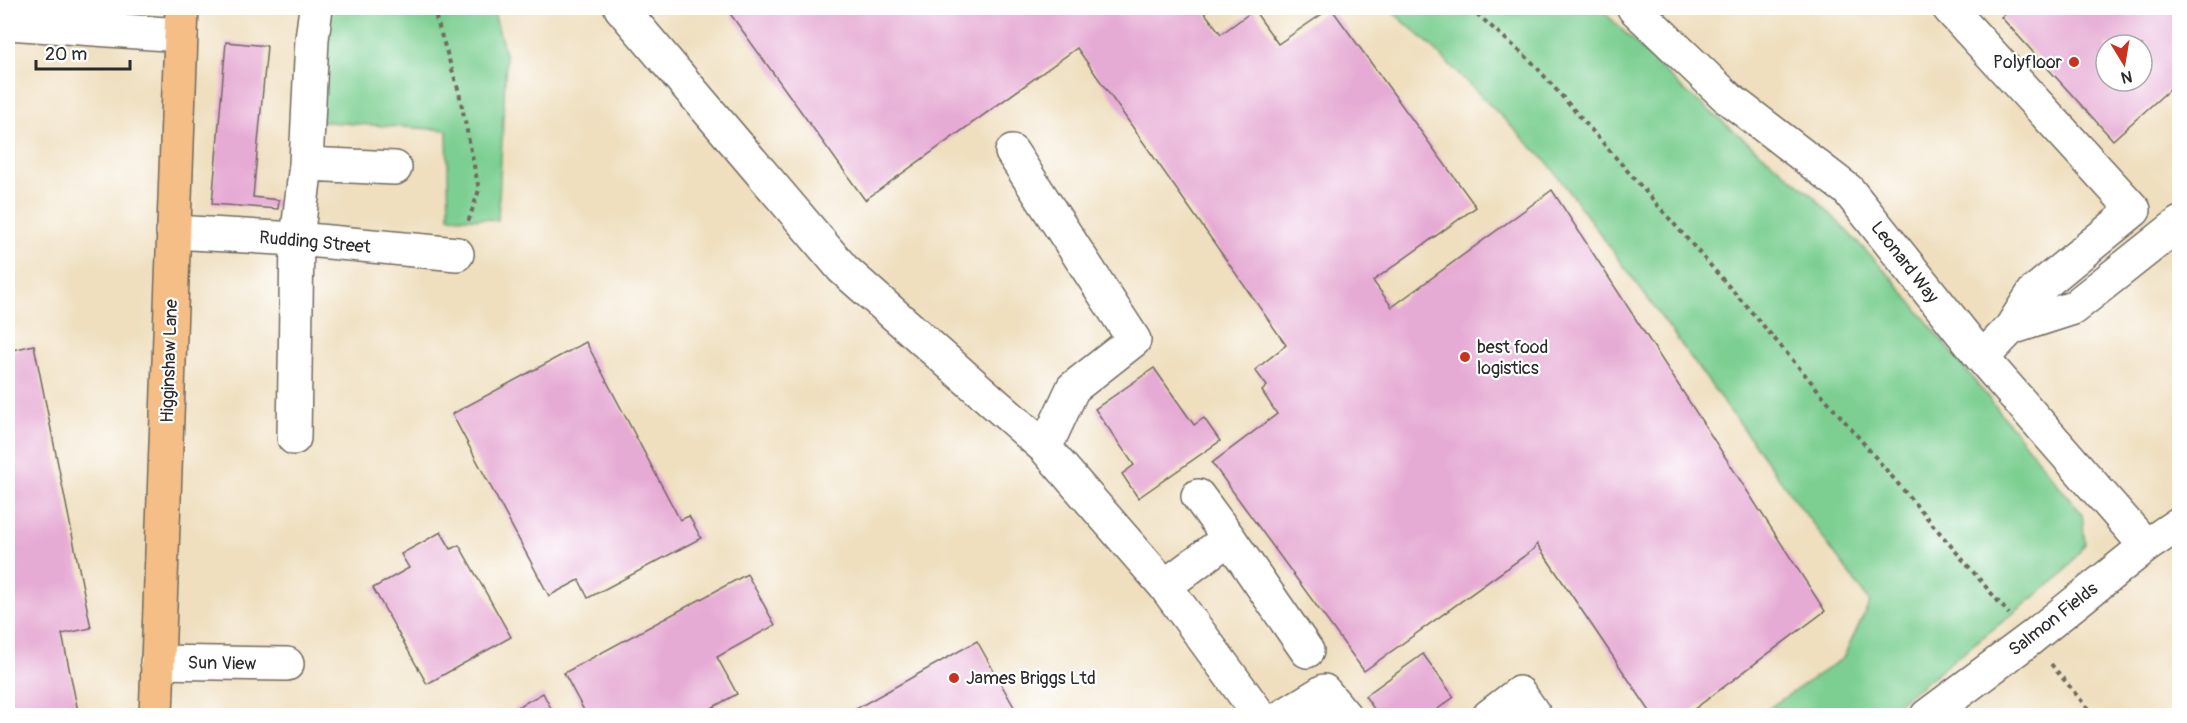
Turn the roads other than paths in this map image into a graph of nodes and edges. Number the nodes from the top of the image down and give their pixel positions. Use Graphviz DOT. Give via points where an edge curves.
graph roads {
  1 [pos="316,8"];
  2 [pos="621,8"];
  3 [pos="1634,8"];
  4 [pos="1949,8"];
  5 [pos="181,21"];
  6 [pos="8,22"];
  7 [pos="1012,152"];
  8 [pos="306,164"];
  9 [pos="395,168"];
  10 [pos="2134,210"];
  11 [pos="2176,226"];
  12 [pos="173,232"];
  13 [pos="297,239"];
  14 [pos="457,254"];
  15 [pos="2011,328"];
  16 [pos="1982,358"];
  17 [pos="294,438"];
  18 [pos="1045,448"];
  19 [pos="1198,496"];
  20 [pos="2180,524"];
  21 [pos="1229,538"];
  22 [pos="2146,546"];
  23 [pos="1165,586"];
  24 [pos="1307,651"];
  25 [pos="157,662"];
  26 [pos="287,664"];
  27 [pos="156,716"];
  28 [pos="1260,716"];
  29 [pos="1283,716"];
  30 [pos="1345,716"];
  31 [pos="1489,716"];
  32 [pos="1535,716"];
  33 [pos="1927,716"];
  1 -- 8 [label="street"];
  2 -- 18 [label="street" via="843,269"];
  3 -- 16 [label="street, Leonard Way" via="1728,98 1848,190"];
  4 -- 10 [label="street"];
  5 -- 6 [label="street"];
  5 -- 12 [label="main road, Higginshaw Lane"];
  7 -- 18 [label="street" via="1134,340 1073,388"];
  8 -- 9 [label="street"];
  8 -- 13 [label="street"];
  10 -- 11 [label="street"];
  10 -- 15 [label="street" via="2034,292"];
  11 -- 15 [label="street" via="2073,308"];
  12 -- 13 [label="street, Rudding Street"];
  12 -- 25 [label="main road, Higginshaw Lane"];
  13 -- 14 [label="street, Rudding Street"];
  13 -- 17 [label="street"];
  15 -- 16 [label="street"];
  16 -- 22 [label="street, Leonard Way"];
  18 -- 23 [label="street"];
  19 -- 21 [label="street"];
  20 -- 22 [label="street, Salmon Fields"];
  21 -- 23 [label="street"];
  21 -- 24 [label="street"];
  22 -- 33 [label="street, Salmon Fields"];
  23 -- 28 [label="street"];
  25 -- 26 [label="street, Sun View"];
  25 -- 27 [label="main road, Higginshaw Lane"];
  29 -- 30 [label="street" via="1324,691"];
  31 -- 32 [label="street" via="1519,693"];
}
